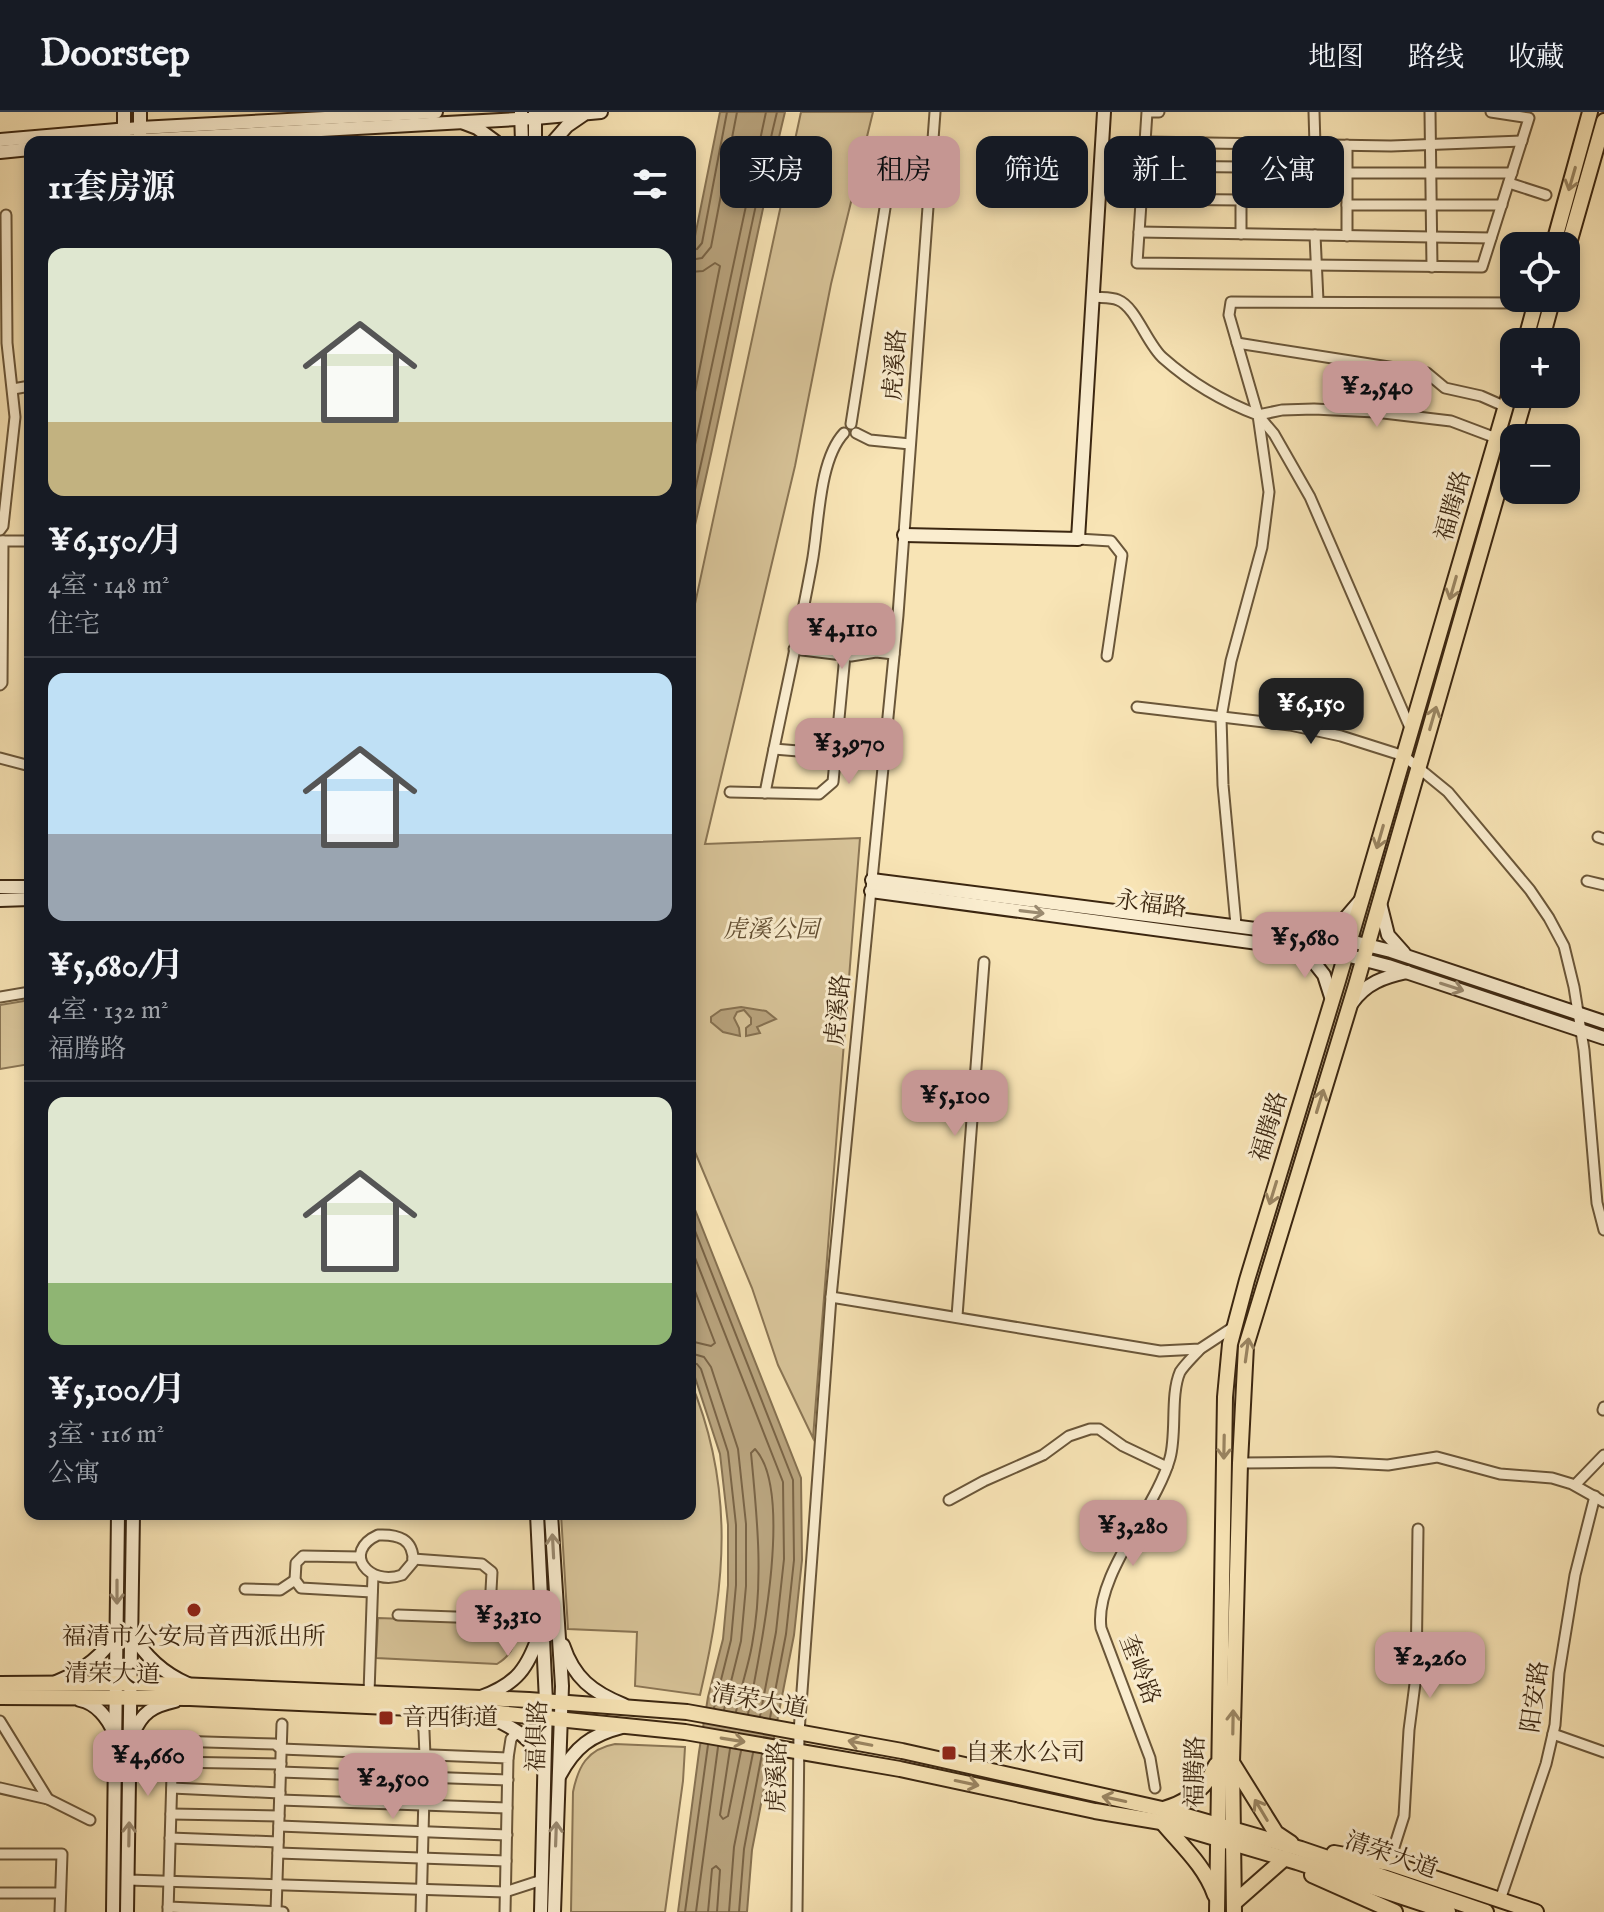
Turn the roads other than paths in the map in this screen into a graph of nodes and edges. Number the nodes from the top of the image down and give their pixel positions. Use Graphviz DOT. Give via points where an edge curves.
graph roads {
  1 [pos="124,112"];
  2 [pos="140,112"];
  3 [pos="436,112"];
  4 [pos="601,112"];
  5 [pos="935,112"];
  6 [pos="1104,112"];
  7 [pos="1159,112"];
  8 [pos="1314,112"];
  9 [pos="1430,112"];
  10 [pos="1491,112"];
  11 [pos="1590,112"];
  12 [pos="586,114"];
  13 [pos="528,115"];
  14 [pos="1604,121"];
  15 [pos="461,122"];
  16 [pos="124,136"];
  17 [pos="140,136"];
  18 [pos="300,136"];
  19 [pos="488,136"];
  20 [pos="523,136"];
  21 [pos="533,136"];
  22 [pos="558,136"];
  23 [pos="933,136"];
  24 [pos="1145,136"];
  25 [pos="1315,136"];
  26 [pos="24,139"];
  27 [pos="0,140"];
  28 [pos="1522,141"];
  29 [pos="1347,145"];
  30 [pos="24,150"];
  31 [pos="0,152"];
  32 [pos="1347,173"];
  33 [pos="1510,178"];
  34 [pos="1546,195"];
  35 [pos="1347,205"];
  36 [pos="1502,205"];
  37 [pos="886,208"];
  38 [pos="928,208"];
  39 [pos="1140,208"];
  40 [pos="1241,208"];
  41 [pos="6,215"];
  42 [pos="1139,232"];
  43 [pos="1557,232"];
  44 [pos="1572,232"];
  45 [pos="1241,234"];
  46 [pos="1315,235"];
  47 [pos="1347,236"];
  48 [pos="1491,238"];
  49 [pos="1432,267"];
  50 [pos="1093,297"];
  51 [pos="1500,300"];
  52 [pos="1318,301"];
  53 [pos="1237,343"];
  54 [pos="4,349"];
  55 [pos="24,387"];
  56 [pos="13,389"];
  57 [pos="1500,404"];
  58 [pos="1506,408"];
  59 [pos="1522,408"];
  60 [pos="1258,415"];
  61 [pos="854,428"];
  62 [pos="1496,438"];
  63 [pos="910,444"];
  64 [pos="0,530"];
  65 [pos="904,535"];
  66 [pos="1078,539"];
  67 [pos="1,541"];
  68 [pos="24,541"];
  69 [pos="794,649"];
  70 [pos="894,654"];
  71 [pos="845,655"];
  72 [pos="1107,656"];
  73 [pos="0,685"];
  74 [pos="1137,707"];
  75 [pos="1221,718"];
  76 [pos="1411,730"];
  77 [pos="774,749"];
  78 [pos="835,754"];
  79 [pos="1404,756"];
  80 [pos="0,758"];
  81 [pos="24,764"];
  82 [pos="1419,766"];
  83 [pos="730,792"];
  84 [pos="765,793"];
  85 [pos="1587,881"];
  86 [pos="871,885"];
  87 [pos="1604,885"];
  88 [pos="0,887"];
  89 [pos="24,887"];
  90 [pos="1362,898"];
  91 [pos="24,899"];
  92 [pos="0,900"];
  93 [pos="1380,902"];
  94 [pos="1236,925"];
  95 [pos="1311,934"];
  96 [pos="1302,947"];
  97 [pos="1348,948"];
  98 [pos="1366,952"];
  99 [pos="1410,957"];
  100 [pos="984,962"];
  101 [pos="1408,972"];
  102 [pos="24,993"];
  103 [pos="0,997"];
  104 [pos="1332,1000"];
  105 [pos="1350,1005"];
  106 [pos="1578,1013"];
  107 [pos="1604,1022"];
  108 [pos="1581,1030"];
  109 [pos="1604,1038"];
  110 [pos="1604,1230"];
  111 [pos="831,1297"];
  112 [pos="957,1316"];
  113 [pos="1235,1326"];
  114 [pos="1200,1349"];
  115 [pos="1604,1455"];
  116 [pos="1240,1463"];
  117 [pos="1167,1467"];
  118 [pos="1575,1485"];
  119 [pos="1599,1499"];
  120 [pos="949,1500"];
  121 [pos="118,1520"];
  122 [pos="133,1520"];
  123 [pos="537,1520"];
  124 [pos="551,1520"];
  125 [pos="1418,1529"];
  126 [pos="360,1557"];
  127 [pos="413,1559"];
  128 [pos="373,1575"];
  129 [pos="295,1580"];
  130 [pos="245,1589"];
  131 [pos="372,1592"];
  132 [pos="398,1615"];
  133 [pos="542,1625"];
  134 [pos="557,1627"];
  135 [pos="117,1632"];
  136 [pos="132,1632"];
  137 [pos="0,1684"];
  138 [pos="55,1689"];
  139 [pos="124,1690"];
  140 [pos="190,1691"];
  141 [pos="369,1693"];
  142 [pos="0,1697"];
  143 [pos="554,1702"];
  144 [pos="479,1704"];
  145 [pos="627,1706"];
  146 [pos="419,1708"];
  147 [pos="554,1720"];
  148 [pos="0,1721"];
  149 [pos="282,1724"];
  150 [pos="625,1726"];
  151 [pos="791,1730"];
  152 [pos="517,1732"];
  153 [pos="1553,1734"];
  154 [pos="116,1739"];
  155 [pos="131,1741"];
  156 [pos="281,1749"];
  157 [pos="798,1751"];
  158 [pos="1604,1752"];
  159 [pos="425,1756"];
  160 [pos="508,1758"];
  161 [pos="172,1762"];
  162 [pos="1225,1762"];
  163 [pos="280,1768"];
  164 [pos="552,1777"];
  165 [pos="425,1778"];
  166 [pos="508,1780"];
  167 [pos="0,1788"];
  168 [pos="172,1788"];
  169 [pos="1155,1788"];
  170 [pos="280,1796"];
  171 [pos="48,1799"];
  172 [pos="424,1806"];
  173 [pos="507,1808"];
  174 [pos="171,1814"];
  175 [pos="1162,1816"];
  176 [pos="90,1820"];
  177 [pos="279,1821"];
  178 [pos="424,1831"];
  179 [pos="1218,1832"];
  180 [pos="507,1835"];
  181 [pos="1233,1836"];
  182 [pos="170,1838"];
  183 [pos="278,1842"];
  184 [pos="278,1853"];
  185 [pos="0,1854"];
  186 [pos="1294,1856"];
  187 [pos="423,1858"];
  188 [pos="506,1861"];
  189 [pos="1389,1863"];
  190 [pos="128,1880"];
  191 [pos="542,1880"];
  192 [pos="169,1881"];
  193 [pos="1375,1881"];
  194 [pos="277,1884"];
  195 [pos="422,1888"];
  196 [pos="505,1892"];
  197 [pos="0,1893"];
  198 [pos="60,1893"];
  199 [pos="1500,1900"];
  200 [pos="1217,1907"];
  201 [pos="1234,1907"];
  202 [pos="168,1910"];
  203 [pos="60,1912"];
  204 [pos="113,1912"];
  205 [pos="127,1912"];
  206 [pos="276,1912"];
  207 [pos="283,1912"];
  208 [pos="421,1912"];
  209 [pos="505,1912"];
  210 [pos="541,1912"];
  211 [pos="554,1912"];
  212 [pos="797,1912"];
  213 [pos="1395,1912"];
  214 [pos="1448,1912"];
  215 [pos="1486,1912"];
  216 [pos="1536,1912"];
  1 -- 16 [label="street"];
  2 -- 17 [label="street"];
  3 -- 17 [label="street"];
  4 -- 12 [label="street"];
  5 -- 23 [label="street, 虎溪路"];
  6 -- 50 [label="street"];
  7 -- 24 [label="street" via="1147,112"];
  8 -- 25 [label="street"];
  9 -- 49 [label="street"];
  10 -- 28 [label="street" via="1529,118"];
  11 -- 43 [label="main road, one-way"];
  12 -- 13 [label="street"];
  12 -- 22 [label="street"];
  13 -- 15 [label="street"];
  13 -- 20 [label="street"];
  13 -- 21 [label="street"];
  14 -- 44 [label="main road"];
  15 -- 18 [label="street"];
  15 -- 19 [label="street"];
  26 -- 27 [label="street"];
  28 -- 29 [label="street"];
  28 -- 33 [label="street"];
  29 -- 32 [label="street"];
  30 -- 31 [label="street"];
  32 -- 33 [label="street"];
  32 -- 35 [label="street"];
  33 -- 34 [label="street"];
  33 -- 36 [label="street"];
  35 -- 36 [label="street"];
  35 -- 47 [label="street"];
  36 -- 48 [label="street"];
  37 -- 61 [label="street"];
  38 -- 63 [label="street, 虎溪路"];
  39 -- 42 [label="street"];
  40 -- 45 [label="street"];
  41 -- 54 [label="street"];
  42 -- 45 [label="street"];
  42 -- 49 [label="street" via="1137,263"];
  45 -- 46 [label="street"];
  46 -- 47 [label="street"];
  46 -- 52 [label="street"];
  47 -- 48 [label="street"];
  48 -- 49 [label="street" via="1482,267"];
  50 -- 60 [label="street" via="1119,300 1161,356 1233,406"];
  50 -- 66 [label="street"];
  51 -- 52 [label="street"];
  52 -- 53 [label="street" via="1231,302"];
  53 -- 57 [label="street" via="1427,373 1445,388"];
  53 -- 60 [label="street"];
  54 -- 56 [label="street"];
  55 -- 56 [label="street"];
  56 -- 64 [label="street" via="13,450"];
  58 -- 62 [label="main road, 福腾路"];
  82 -- 59 [label="main road, 福腾路, one-way"];
  60 -- 62 [label="street" via="1314,409 1375,412 1451,421"];
  60 -- 75 [label="street" via="1269,492 1262,547"];
  60 -- 76 [label="street" via="1310,497"];
  61 -- 63 [label="street" via="870,440"];
  61 -- 69 [label="street" via="844,427 827,469"];
  62 -- 76 [label="main road, 福腾路, one-way"];
  63 -- 65 [label="street, 虎溪路"];
  65 -- 66 [label="street"];
  65 -- 70 [label="street, 虎溪路"];
  66 -- 72 [label="street" via="1111,541 1122,555"];
  67 -- 68 [label="street"];
  67 -- 73 [label="street"];
  69 -- 71 [label="street"];
  69 -- 77 [label="street"];
  70 -- 71 [label="street"];
  70 -- 86 [label="street, 虎溪路"];
  71 -- 78 [label="street"];
  74 -- 75 [label="street"];
  75 -- 79 [label="street" via="1290,725"];
  75 -- 94 [label="street"];
  76 -- 79 [label="main road, 福腾路"];
  77 -- 78 [label="street"];
  77 -- 84 [label="street"];
  78 -- 84 [label="street" via="833,782 819,794"];
  79 -- 82 [label="street"];
  79 -- 90 [label="main road, 福腾路, one-way"];
  80 -- 81 [label="street"];
  82 -- 93 [label="main road, 福腾路"];
  82 -- 106 [label="street" via="1488,837 1549,918 1564,946"];
  83 -- 84 [label="street"];
  85 -- 87 [label="street"];
  86 -- 94 [label="street, 永福路"];
  86 -- 96 [label="street, 永福路, one-way"];
  86 -- 111 [label="street, 虎溪路"];
  88 -- 89 [label="street"];
  90 -- 95 [label="street" via="1342,922"];
  90 -- 97 [label="main road, 福腾路"];
  91 -- 92 [label="street"];
  93 -- 98 [label="main road, 福腾路"];
  93 -- 99 [label="street" via="1388,935"];
  94 -- 95 [label="street, 永福路"];
  95 -- 97 [label="street, 永福路"];
  96 -- 97 [label="street, 永福路"];
  96 -- 104 [label="street" via="1324,975"];
  97 -- 98 [label="street, 永福路"];
  97 -- 104 [label="main road, 福腾路"];
  98 -- 99 [label="street, 永福路"];
  98 -- 101 [label="street, 永福路"];
  98 -- 105 [label="main road, 福腾路"];
  99 -- 106 [label="street, 永福路"];
  100 -- 112 [label="street"];
  101 -- 105 [label="street" via="1375,981"];
  101 -- 108 [label="street, 永福路, one-way"];
  102 -- 103 [label="street"];
  104 -- 113 [label="main road, 福腾路, one-way"];
  116 -- 105 [label="main road, 福腾路, one-way" via="1250,1330"];
  106 -- 107 [label="street, 永福路"];
  106 -- 108 [label="street"];
  108 -- 109 [label="street, 永福路"];
  108 -- 110 [label="street"];
  111 -- 112 [label="street"];
  111 -- 151 [label="street, 虎溪路"];
  112 -- 114 [label="street" via="1160,1351"];
  113 -- 114 [label="street"];
  113 -- 162 [label="main road, 福腾路, one-way" via="1225,1397"];
  114 -- 117 [label="street, 奎岭路" via="1177,1385"];
  115 -- 118 [label="street"];
  116 -- 118 [label="street" via="1388,1465 1437,1457 1500,1474"];
  162 -- 116 [label="main road, 福腾路, one-way"];
  117 -- 120 [label="street" via="1090,1429"];
  117 -- 169 [label="street, 奎岭路" via="1116,1566 1100,1618 1150,1758"];
  118 -- 119 [label="street"];
  119 -- 153 [label="street, 阳安路" via="1575,1575"];
  121 -- 135 [label="street, one-way"];
  122 -- 136 [label="street"];
  123 -- 133 [label="street, 福俱路"];
  134 -- 124 [label="street, 福俱路, one-way"];
  125 -- 189 [label="street" via="1416,1676 1404,1816"];
  126 -- 127 [label="street" via="367,1541 391,1535 406,1540"];
  126 -- 128 [label="street"];
  126 -- 129 [label="street" via="303,1556 296,1563"];
  127 -- 128 [label="street" via="402,1575"];
  127 -- 132 [label="street" via="482,1564 492,1572 490,1609 483,1618"];
  128 -- 131 [label="street"];
  129 -- 130 [label="street" via="280,1590"];
  129 -- 131 [label="street" via="301,1588"];
  131 -- 141 [label="street"];
  133 -- 143 [label="street, 福俱路"];
  133 -- 144 [label="street" via="528,1662 514,1681"];
  134 -- 143 [label="street, 福俱路"];
  134 -- 145 [label="street" via="577,1676"];
  135 -- 138 [label="street" via="102,1653"];
  135 -- 139 [label="street"];
  136 -- 139 [label="street"];
  136 -- 140 [label="street" via="156,1665"];
  137 -- 138 [label="main road, 清荣大道"];
  138 -- 139 [label="main road, 清荣大道"];
  138 -- 142 [label="main road, 清荣大道"];
  138 -- 154 [label="street" via="95,1707"];
  139 -- 140 [label="main road, 清荣大道"];
  139 -- 154 [label="street"];
  139 -- 155 [label="street"];
  140 -- 141 [label="main road, 清荣大道"];
  140 -- 146 [label="main road, 清荣大道"];
  140 -- 155 [label="street" via="148,1709"];
  141 -- 144 [label="main road, 清荣大道"];
  143 -- 144 [label="main road, 清荣大道"];
  143 -- 145 [label="main road, 清荣大道"];
  143 -- 147 [label="street, 福俱路"];
  144 -- 146 [label="main road, 清荣大道"];
  144 -- 147 [label="main road, 清荣大道"];
  144 -- 152 [label="street"];
  145 -- 151 [label="main road, 清荣大道"];
  146 -- 159 [label="street"];
  147 -- 150 [label="main road, 清荣大道"];
  147 -- 164 [label="street, 福俱路"];
  148 -- 171 [label="street"];
  149 -- 156 [label="street"];
  150 -- 157 [label="main road, 清荣大道, one-way"];
  150 -- 164 [label="street" via="591,1738"];
  151 -- 157 [label="street, 虎溪路"];
  175 -- 151 [label="main road, 清荣大道, one-way" via="902,1751"];
  152 -- 160 [label="street"];
  152 -- 164 [label="street" via="533,1745"];
  153 -- 158 [label="street"];
  153 -- 199 [label="street, 阳安路"];
  154 -- 204 [label="street"];
  190 -- 155 [label="street, one-way"];
  156 -- 159 [label="street"];
  156 -- 161 [label="street" via="275,1744 173,1741"];
  156 -- 163 [label="street"];
  157 -- 175 [label="main road, 清荣大道, one-way" via="1095,1811"];
  157 -- 212 [label="street, 虎溪路"];
  159 -- 160 [label="street"];
  159 -- 165 [label="street"];
  160 -- 166 [label="street"];
  161 -- 163 [label="street"];
  161 -- 168 [label="street"];
  162 -- 175 [label="main road" via="1194,1795"];
  162 -- 179 [label="main road, 福腾路"];
  162 -- 181 [label="main road, 福腾路"];
  186 -- 162 [label="main road, one-way"];
  163 -- 165 [label="street"];
  163 -- 170 [label="street"];
  164 -- 191 [label="street, 福俱路"];
  211 -- 164 [label="street, 福俱路, one-way"];
  165 -- 166 [label="street"];
  165 -- 172 [label="street"];
  166 -- 173 [label="street"];
  167 -- 171 [label="street"];
  168 -- 170 [label="street"];
  168 -- 174 [label="street"];
  170 -- 172 [label="street"];
  170 -- 177 [label="street"];
  171 -- 176 [label="street"];
  172 -- 173 [label="street"];
  172 -- 178 [label="street"];
  173 -- 180 [label="street"];
  174 -- 177 [label="street"];
  174 -- 182 [label="street"];
  175 -- 179 [label="main road, 清荣大道"];
  175 -- 200 [label="main road" via="1211,1882"];
  177 -- 178 [label="street"];
  177 -- 183 [label="street"];
  178 -- 180 [label="street"];
  178 -- 187 [label="street"];
  179 -- 181 [label="main road, 清荣大道"];
  179 -- 200 [label="main road, 福腾路"];
  180 -- 188 [label="street"];
  181 -- 186 [label="main road, 清荣大道"];
  181 -- 201 [label="main road, 福腾路"];
  182 -- 183 [label="street"];
  182 -- 192 [label="street"];
  183 -- 184 [label="street"];
  184 -- 187 [label="street"];
  184 -- 194 [label="street"];
  185 -- 198 [label="street" via="62,1854"];
  186 -- 189 [label="main road"];
  186 -- 193 [label="main road, 清荣大道"];
  186 -- 201 [label="main road"];
  186 -- 213 [label="main road" via="1305,1871"];
  187 -- 188 [label="street"];
  187 -- 195 [label="street"];
  188 -- 196 [label="street"];
  189 -- 199 [label="main road"];
  190 -- 192 [label="street"];
  190 -- 205 [label="street"];
  191 -- 196 [label="street"];
  191 -- 210 [label="street, 福俱路"];
  192 -- 194 [label="street"];
  192 -- 202 [label="street"];
  193 -- 214 [label="main road, 清荣大道"];
  193 -- 215 [label="main road, 清荣大道"];
  194 -- 195 [label="street"];
  194 -- 206 [label="street"];
  195 -- 196 [label="street"];
  195 -- 208 [label="street"];
  196 -- 209 [label="street"];
  197 -- 198 [label="street"];
  198 -- 203 [label="street"];
  199 -- 216 [label="main road"];
  202 -- 206 [label="street"];
  206 -- 207 [label="street"];
}
